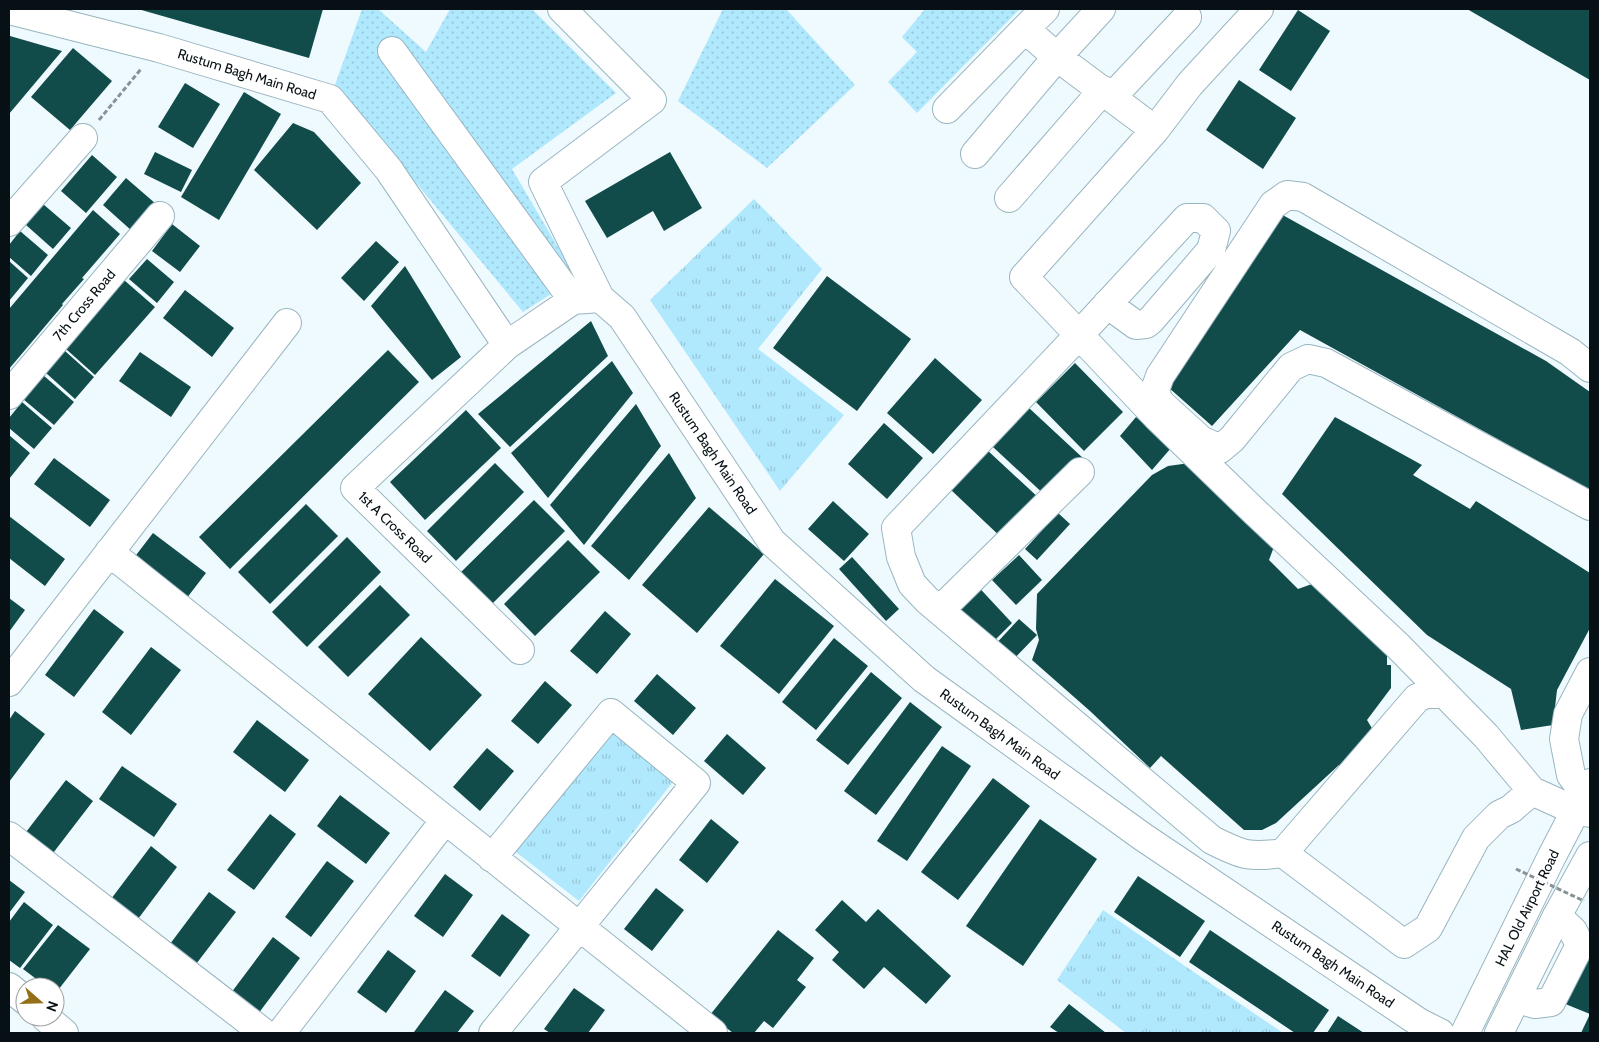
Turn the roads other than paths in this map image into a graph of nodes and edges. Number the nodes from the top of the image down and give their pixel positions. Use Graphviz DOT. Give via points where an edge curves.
graph roads {
  1 [pos="562,9"];
  2 [pos="1045,9"];
  3 [pos="1102,9"];
  4 [pos="1259,9"];
  5 [pos="10,12"];
  6 [pos="1187,17"];
  7 [pos="1025,30"];
  8 [pos="392,51"];
  9 [pos="1057,57"];
  10 [pos="1107,94"];
  11 [pos="947,109"];
  12 [pos="1155,130"];
  13 [pos="83,138"];
  14 [pos="975,154"];
  15 [pos="1009,198"];
  16 [pos="160,216"];
  17 [pos="9,222"];
  18 [pos="600,298"];
  19 [pos="573,300"];
  20 [pos="1107,304"];
  21 [pos="287,323"];
  22 [pos="1079,335"];
  23 [pos="507,345"];
  24 [pos="1590,368"];
  25 [pos="9,395"];
  26 [pos="1080,472"];
  27 [pos="1590,506"];
  28 [pos="109,552"];
  29 [pos="940,610"];
  30 [pos="520,650"];
  31 [pos="1590,672"];
  32 [pos="9,682"];
  33 [pos="1445,694"];
  34 [pos="1532,791"];
  35 [pos="1585,800"];
  36 [pos="445,820"];
  37 [pos="9,836"];
  38 [pos="1283,853"];
  39 [pos="1590,856"];
  40 [pos="492,858"];
  41 [pos="579,926"];
  42 [pos="264,1033"];
  43 [pos="282,1033"];
  44 [pos="493,1033"];
  45 [pos="713,1033"];
  46 [pos="1440,1033"];
  47 [pos="1465,1033"];
  48 [pos="1499,1033"];
  1 -- 18 [label="street" via="652,100 543,182"];
  2 -- 7 [label="street"];
  3 -- 9 [label="street"];
  4 -- 12 [label="street" via="1190,84"];
  5 -- 23 [label="street, Rustum Bagh Main Road" via="159,48 330,99 389,170"];
  6 -- 10 [label="street"];
  7 -- 9 [label="street"];
  7 -- 11 [label="street"];
  8 -- 19 [label="street"];
  9 -- 10 [label="street"];
  9 -- 14 [label="street"];
  10 -- 12 [label="street"];
  10 -- 15 [label="street"];
  12 -- 22 [label="street" via="1024,277"];
  13 -- 17 [label="street"];
  16 -- 25 [label="street, 7th Cross Road"];
  18 -- 19 [label="street"];
  18 -- 46 [label="street, Rustum Bagh Main Road" via="622,317 772,542 924,679 1143,837 1420,1023"];
  19 -- 23 [label="street"];
  20 -- 22 [label="street"];
  21 -- 28 [label="street"];
  22 -- 29 [label="street" via="896,528 901,557 912,584"];
  22 -- 33 [label="street" via="1165,424"];
  23 -- 30 [label="street, 1st A Cross Road" via="354,488"];
  24 -- 27 [label="street" via="1570,352 1303,197 1287,195 1273,205 1160,376 1155,390 1159,402 1201,440 1220,449 1291,368 1308,359 1326,364"];
  26 -- 29 [label="street"];
  28 -- 32 [label="street"];
  28 -- 36 [label="street"];
  29 -- 38 [label="street" via="1212,840 1240,854 1262,856"];
  31 -- 35 [label="street" via="1568,714 1564,740 1571,775"];
  33 -- 34 [label="street"];
  33 -- 38 [label="street" via="1426,694 1417,698"];
  34 -- 35 [label="street"];
  34 -- 38 [label="street" via="1499,815 1476,838 1428,928 1404,944"];
  35 -- 47 [label="street, HAL Old Airport Road" via="1552,856"];
  36 -- 40 [label="street"];
  36 -- 43 [label="street"];
  37 -- 42 [label="street"];
  39 -- 48 [label="street"];
  40 -- 41 [label="street"];
  40 -- 41 [label="street" via="610,713 696,783"];
  41 -- 44 [label="street"];
  41 -- 45 [label="street"];
}
